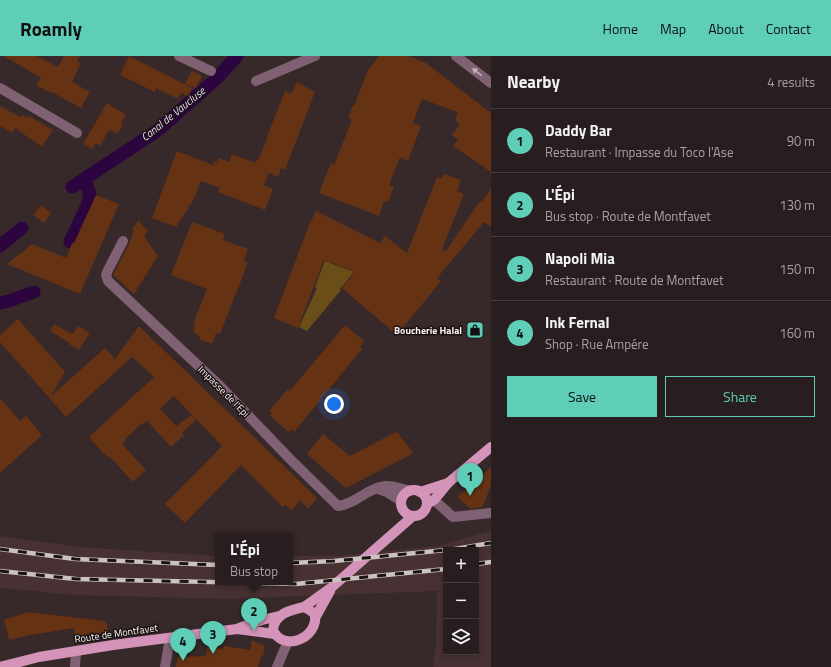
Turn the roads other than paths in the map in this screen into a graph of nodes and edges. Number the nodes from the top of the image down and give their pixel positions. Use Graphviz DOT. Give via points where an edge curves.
graph roads {
  1 [pos="179,56"];
  2 [pos="315,56"];
  3 [pos="456,56"];
  4 [pos="211,71"];
  5 [pos="256,81"];
  6 [pos="491,83"];
  7 [pos="0,88"];
  8 [pos="77,133"];
  9 [pos="123,241"];
  10 [pos="491,447"];
  11 [pos="448,483"];
  12 [pos="376,488"];
  13 [pos="410,491"];
  14 [pos="420,492"];
  15 [pos="430,502"];
  16 [pos="402,505"];
  17 [pos="491,513"];
  18 [pos="413,516"];
  19 [pos="397,531"];
  20 [pos="332,587"];
  21 [pos="304,607"];
  22 [pos="279,616"];
  23 [pos="315,618"];
  24 [pos="237,629"];
  25 [pos="275,634"];
  26 [pos="170,638"];
  27 [pos="288,641"];
  28 [pos="76,651"];
  29 [pos="0,667"];
  30 [pos="74,667"];
  31 [pos="165,667"];
  32 [pos="276,667"];
  1 -- 4 [label="street"];
  2 -- 5 [label="street"];
  6 -- 3 [label="street, one-way"];
  7 -- 8 [label="street"];
  9 -- 12 [label="street, Impasse de l'Epi" via="106,275 108,281 220,386 290,460 338,506 347,505"];
  10 -- 11 [label="main road"];
  11 -- 14 [label="main road"];
  11 -- 15 [label="main road"];
  12 -- 13 [label="street" via="386,486"];
  12 -- 16 [label="street" via="387,492"];
  13 -- 14 [label="main road"];
  13 -- 16 [label="main road" via="404,494"];
  14 -- 15 [label="main road"];
  15 -- 17 [label="street" via="453,517"];
  15 -- 18 [label="main road" via="422,513"];
  16 -- 18 [label="main road" via="407,514"];
  16 -- 19 [label="main road"];
  18 -- 19 [label="main road"];
  19 -- 20 [label="main road"];
  20 -- 21 [label="main road"];
  20 -- 23 [label="main road"];
  21 -- 22 [label="main road"];
  21 -- 23 [label="main road" via="313,611"];
  22 -- 24 [label="main road, Route de Montfavet"];
  22 -- 25 [label="main road" via="273,626"];
  23 -- 27 [label="main road" via="312,630 305,637"];
  24 -- 25 [label="main road, Route de Montfavet"];
  24 -- 26 [label="main road, Route de Montfavet"];
  25 -- 27 [label="main road"];
  26 -- 28 [label="main road, Route de Montfavet"];
  26 -- 31 [label="street"];
  27 -- 32 [label="street"];
  28 -- 29 [label="main road, Route de Montfavet"];
  28 -- 30 [label="street"];
}
